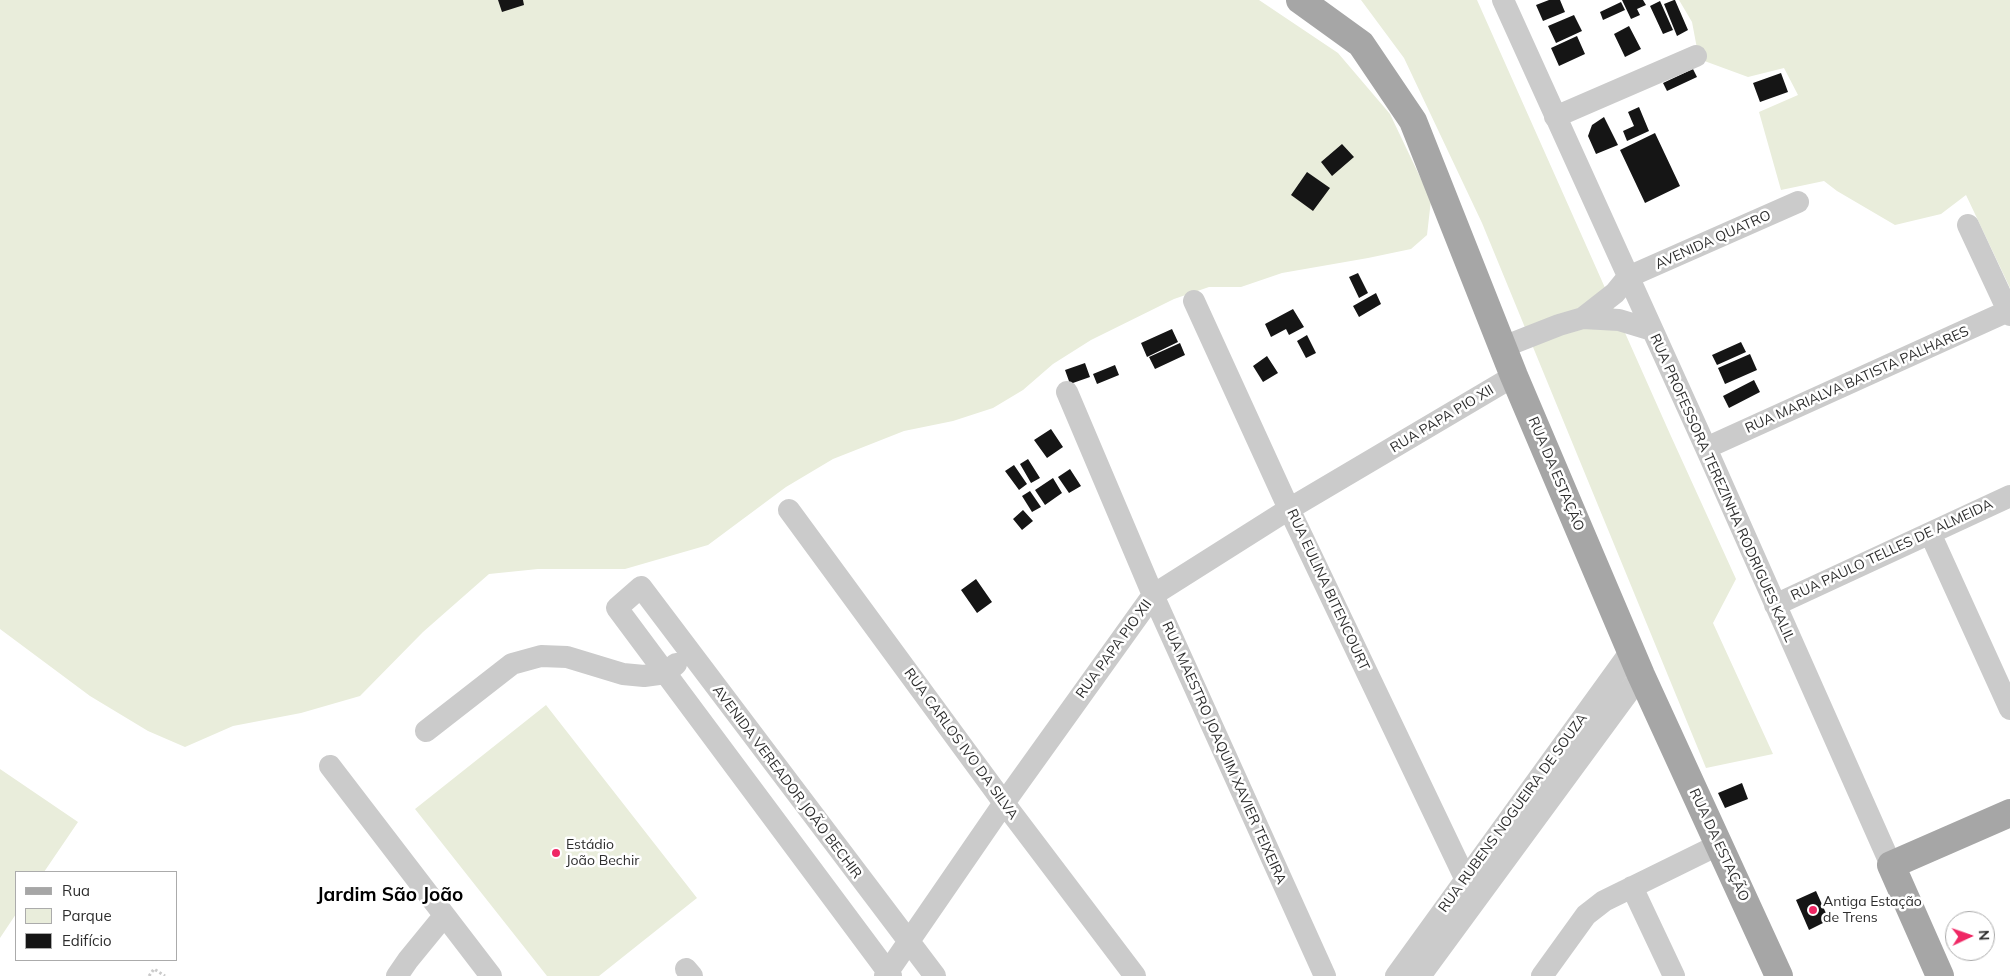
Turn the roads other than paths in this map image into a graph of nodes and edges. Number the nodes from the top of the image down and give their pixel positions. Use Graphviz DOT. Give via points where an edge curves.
graph roads {
  1 [pos="1300,0"];
  2 [pos="1503,0"];
  3 [pos="1696,56"];
  4 [pos="1555,117"];
  5 [pos="1798,202"];
  6 [pos="1968,225"];
  7 [pos="1628,277"];
  8 [pos="1194,301"];
  9 [pos="2009,313"];
  10 [pos="1583,318"];
  11 [pos="1652,330"];
  12 [pos="1503,347"];
  13 [pos="1514,376"];
  14 [pos="1067,392"];
  15 [pos="1706,448"];
  16 [pos="2010,496"];
  17 [pos="1290,509"];
  18 [pos="789,510"];
  19 [pos="1930,533"];
  20 [pos="1153,595"];
  21 [pos="1775,605"];
  22 [pos="690,653"];
  23 [pos="1636,663"];
  24 [pos="666,673"];
  25 [pos="2010,709"];
  26 [pos="426,731"];
  27 [pos="330,766"];
  28 [pos="1004,803"];
  29 [pos="2010,813"];
  30 [pos="1718,845"];
  31 [pos="1891,865"];
  32 [pos="1465,878"];
  33 [pos="1632,887"];
  34 [pos="1478,896"];
  35 [pos="444,916"];
  36 [pos="908,942"];
  37 [pos="888,975"];
  38 [pos="397,976"];
  39 [pos="491,976"];
  40 [pos="935,976"];
  41 [pos="1135,976"];
  42 [pos="1325,976"];
  43 [pos="1396,976"];
  44 [pos="1420,976"];
  45 [pos="1542,976"];
  46 [pos="1674,976"];
  47 [pos="1779,976"];
  48 [pos="1940,976"];
  1 -- 12 [label="main road, RUA DA ESTAÇÃO" via="1361,44 1413,121"];
  2 -- 4 [label="street, RUA PROFESSORA TEREZINHA RODRIGUES KALIL"];
  3 -- 4 [label="street"];
  4 -- 7 [label="street, RUA PROFESSORA TEREZINHA RODRIGUES KALIL"];
  5 -- 7 [label="street, AVENIDA QUATRO"];
  6 -- 9 [label="street"];
  7 -- 10 [label="street" via="1615,294"];
  7 -- 11 [label="street, RUA PROFESSORA TEREZINHA RODRIGUES KALIL"];
  8 -- 17 [label="street, RUA EULINA BITENCOURT"];
  9 -- 15 [label="street, RUA MARIALVA BATISTA PALHARES"];
  10 -- 11 [label="street" via="1619,320"];
  10 -- 12 [label="street"];
  11 -- 15 [label="street, RUA PROFESSORA TEREZINHA RODRIGUES KALIL"];
  12 -- 13 [label="main road, RUA DA ESTAÇÃO"];
  13 -- 17 [label="street, RUA PAPA PIO XII"];
  13 -- 23 [label="main road, RUA DA ESTAÇÃO"];
  14 -- 20 [label="street, RUA MAESTRO JOAQUIM XAVIER TEIXEIRA"];
  15 -- 21 [label="street, RUA PROFESSORA TEREZINHA RODRIGUES KALIL"];
  16 -- 19 [label="street, RUA PAULO TELLES DE ALMEIDA"];
  17 -- 20 [label="street, RUA PAPA PIO XII"];
  17 -- 32 [label="street, RUA EULINA BITENCOURT"];
  18 -- 28 [label="street, RUA CARLOS IVO DA SILVA"];
  19 -- 21 [label="street, RUA PAULO TELLES DE ALMEIDA"];
  19 -- 25 [label="street"];
  20 -- 28 [label="street, RUA PAPA PIO XII"];
  20 -- 42 [label="street, RUA MAESTRO JOAQUIM XAVIER TEIXEIRA"];
  21 -- 31 [label="street, RUA PROFESSORA TEREZINHA RODRIGUES KALIL"];
  22 -- 24 [label="street"];
  22 -- 24 [label="street, AVENIDA VEREADOR JOÃO BECHIR" via="641,587 617,608"];
  22 -- 36 [label="street, AVENIDA VEREADOR JOÃO BECHIR"];
  23 -- 30 [label="main road, RUA DA ESTAÇÃO"];
  23 -- 32 [label="street, RUA RUBENS NOGUEIRA DE SOUZA"];
  23 -- 34 [label="street, RUA RUBENS NOGUEIRA DE SOUZA"];
  24 -- 26 [label="street" via="623,674 568,657 541,656 512,664"];
  24 -- 37 [label="street"];
  27 -- 35 [label="street"];
  28 -- 36 [label="street, RUA PAPA PIO XII"];
  28 -- 41 [label="street, RUA CARLOS IVO DA SILVA"];
  29 -- 31 [label="main road"];
  30 -- 33 [label="street"];
  30 -- 47 [label="main road, RUA DA ESTAÇÃO"];
  31 -- 48 [label="main road, RUA PROFESSORA TEREZINHA RODRIGUES KALIL"];
  32 -- 34 [label="street, RUA EULINA BITENCOURT"];
  32 -- 43 [label="street, RUA RUBENS NOGUEIRA DE SOUZA"];
  33 -- 45 [label="street" via="1604,901 1586,915"];
  33 -- 46 [label="street"];
  34 -- 44 [label="street, RUA RUBENS NOGUEIRA DE SOUZA"];
  35 -- 38 [label="street"];
  35 -- 39 [label="street"];
  36 -- 37 [label="street, RUA PAPA PIO XII"];
  36 -- 40 [label="street, AVENIDA VEREADOR JOÃO BECHIR"];
}
